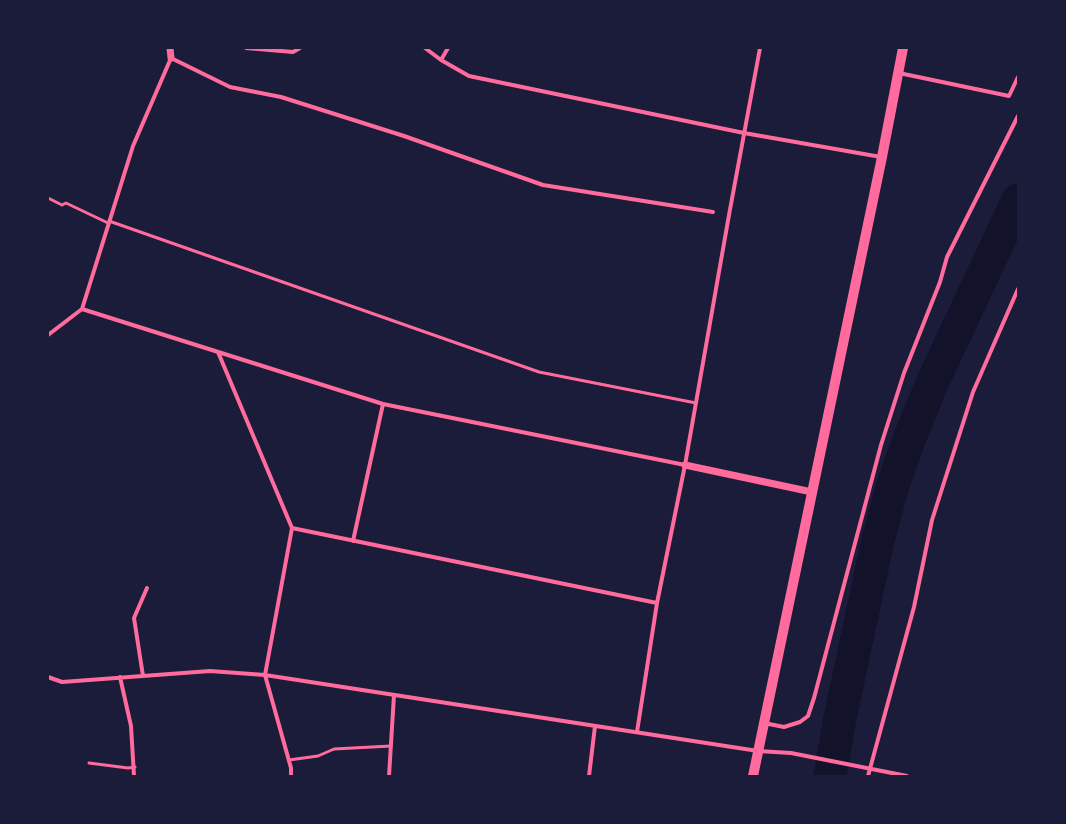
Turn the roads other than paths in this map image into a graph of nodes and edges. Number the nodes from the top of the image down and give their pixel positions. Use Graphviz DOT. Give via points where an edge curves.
graph roads {
  1 [pos="170,48"];
  2 [pos="246,48"];
  3 [pos="300,48"];
  4 [pos="424,48"];
  5 [pos="448,48"];
  6 [pos="760,48"];
  7 [pos="903,48"];
  8 [pos="171,58"];
  9 [pos="442,60"];
  10 [pos="898,73"];
  11 [pos="1018,77"];
  12 [pos="1018,116"];
  13 [pos="744,133"];
  14 [pos="882,157"];
  15 [pos="48,198"];
  16 [pos="713,212"];
  17 [pos="108,222"];
  18 [pos="1018,289"];
  19 [pos="82,309"];
  20 [pos="48,335"];
  21 [pos="218,352"];
  22 [pos="696,403"];
  23 [pos="383,404"];
  24 [pos="685,465"];
  25 [pos="812,492"];
  26 [pos="292,528"];
  27 [pos="353,541"];
  28 [pos="146,588"];
  29 [pos="657,603"];
  30 [pos="265,675"];
  31 [pos="143,676"];
  32 [pos="48,677"];
  33 [pos="120,677"];
  34 [pos="394,695"];
  35 [pos="764,724"];
  36 [pos="595,726"];
  37 [pos="637,732"];
  38 [pos="390,746"];
  39 [pos="758,751"];
  40 [pos="289,760"];
  41 [pos="89,763"];
  42 [pos="135,767"];
  43 [pos="869,768"];
  44 [pos="134,776"];
  45 [pos="291,776"];
  46 [pos="388,776"];
  47 [pos="589,776"];
  48 [pos="753,776"];
  49 [pos="868,776"];
  50 [pos="907,776"];
  1 -- 8 [label="street"];
  2 -- 3 [label="street" via="293,52"];
  4 -- 9 [label="street"];
  5 -- 9 [label="street"];
  6 -- 13 [label="street"];
  7 -- 10 [label="main road"];
  8 -- 16 [label="street" via="230,87 281,97 404,136 543,185"];
  8 -- 17 [label="street" via="133,146"];
  9 -- 13 [label="street" via="469,76"];
  10 -- 11 [label="street" via="1009,96"];
  10 -- 14 [label="main road"];
  12 -- 35 [label="street" via="947,257 940,282 904,373 881,445 808,716 800,722 784,727"];
  13 -- 14 [label="street"];
  13 -- 22 [label="street"];
  14 -- 25 [label="main road"];
  15 -- 17 [label="lane" via="62,204 66,203"];
  17 -- 19 [label="street"];
  17 -- 22 [label="lane" via="539,372"];
  18 -- 43 [label="street" via="973,392 932,520 914,607"];
  19 -- 20 [label="street"];
  19 -- 21 [label="street"];
  21 -- 23 [label="street"];
  21 -- 26 [label="street"];
  22 -- 24 [label="street"];
  23 -- 24 [label="street"];
  23 -- 27 [label="street"];
  24 -- 25 [label="street"];
  24 -- 29 [label="street"];
  25 -- 35 [label="main road"];
  26 -- 27 [label="street"];
  26 -- 30 [label="street"];
  27 -- 29 [label="street"];
  28 -- 31 [label="street" via="134,618"];
  29 -- 37 [label="street"];
  30 -- 31 [label="street" via="210,671"];
  30 -- 34 [label="street"];
  30 -- 40 [label="street"];
  31 -- 33 [label="street"];
  32 -- 33 [label="street" via="62,682"];
  33 -- 42 [label="street" via="131,726"];
  34 -- 36 [label="street"];
  34 -- 38 [label="street"];
  35 -- 39 [label="main road"];
  36 -- 37 [label="street"];
  36 -- 47 [label="street"];
  37 -- 39 [label="street"];
  38 -- 40 [label="lane" via="334,749 318,756"];
  38 -- 46 [label="street"];
  39 -- 43 [label="street"];
  39 -- 48 [label="main road"];
  40 -- 45 [label="street"];
  41 -- 42 [label="lane"];
  42 -- 44 [label="street"];
  43 -- 49 [label="street"];
  43 -- 50 [label="street"];
}
